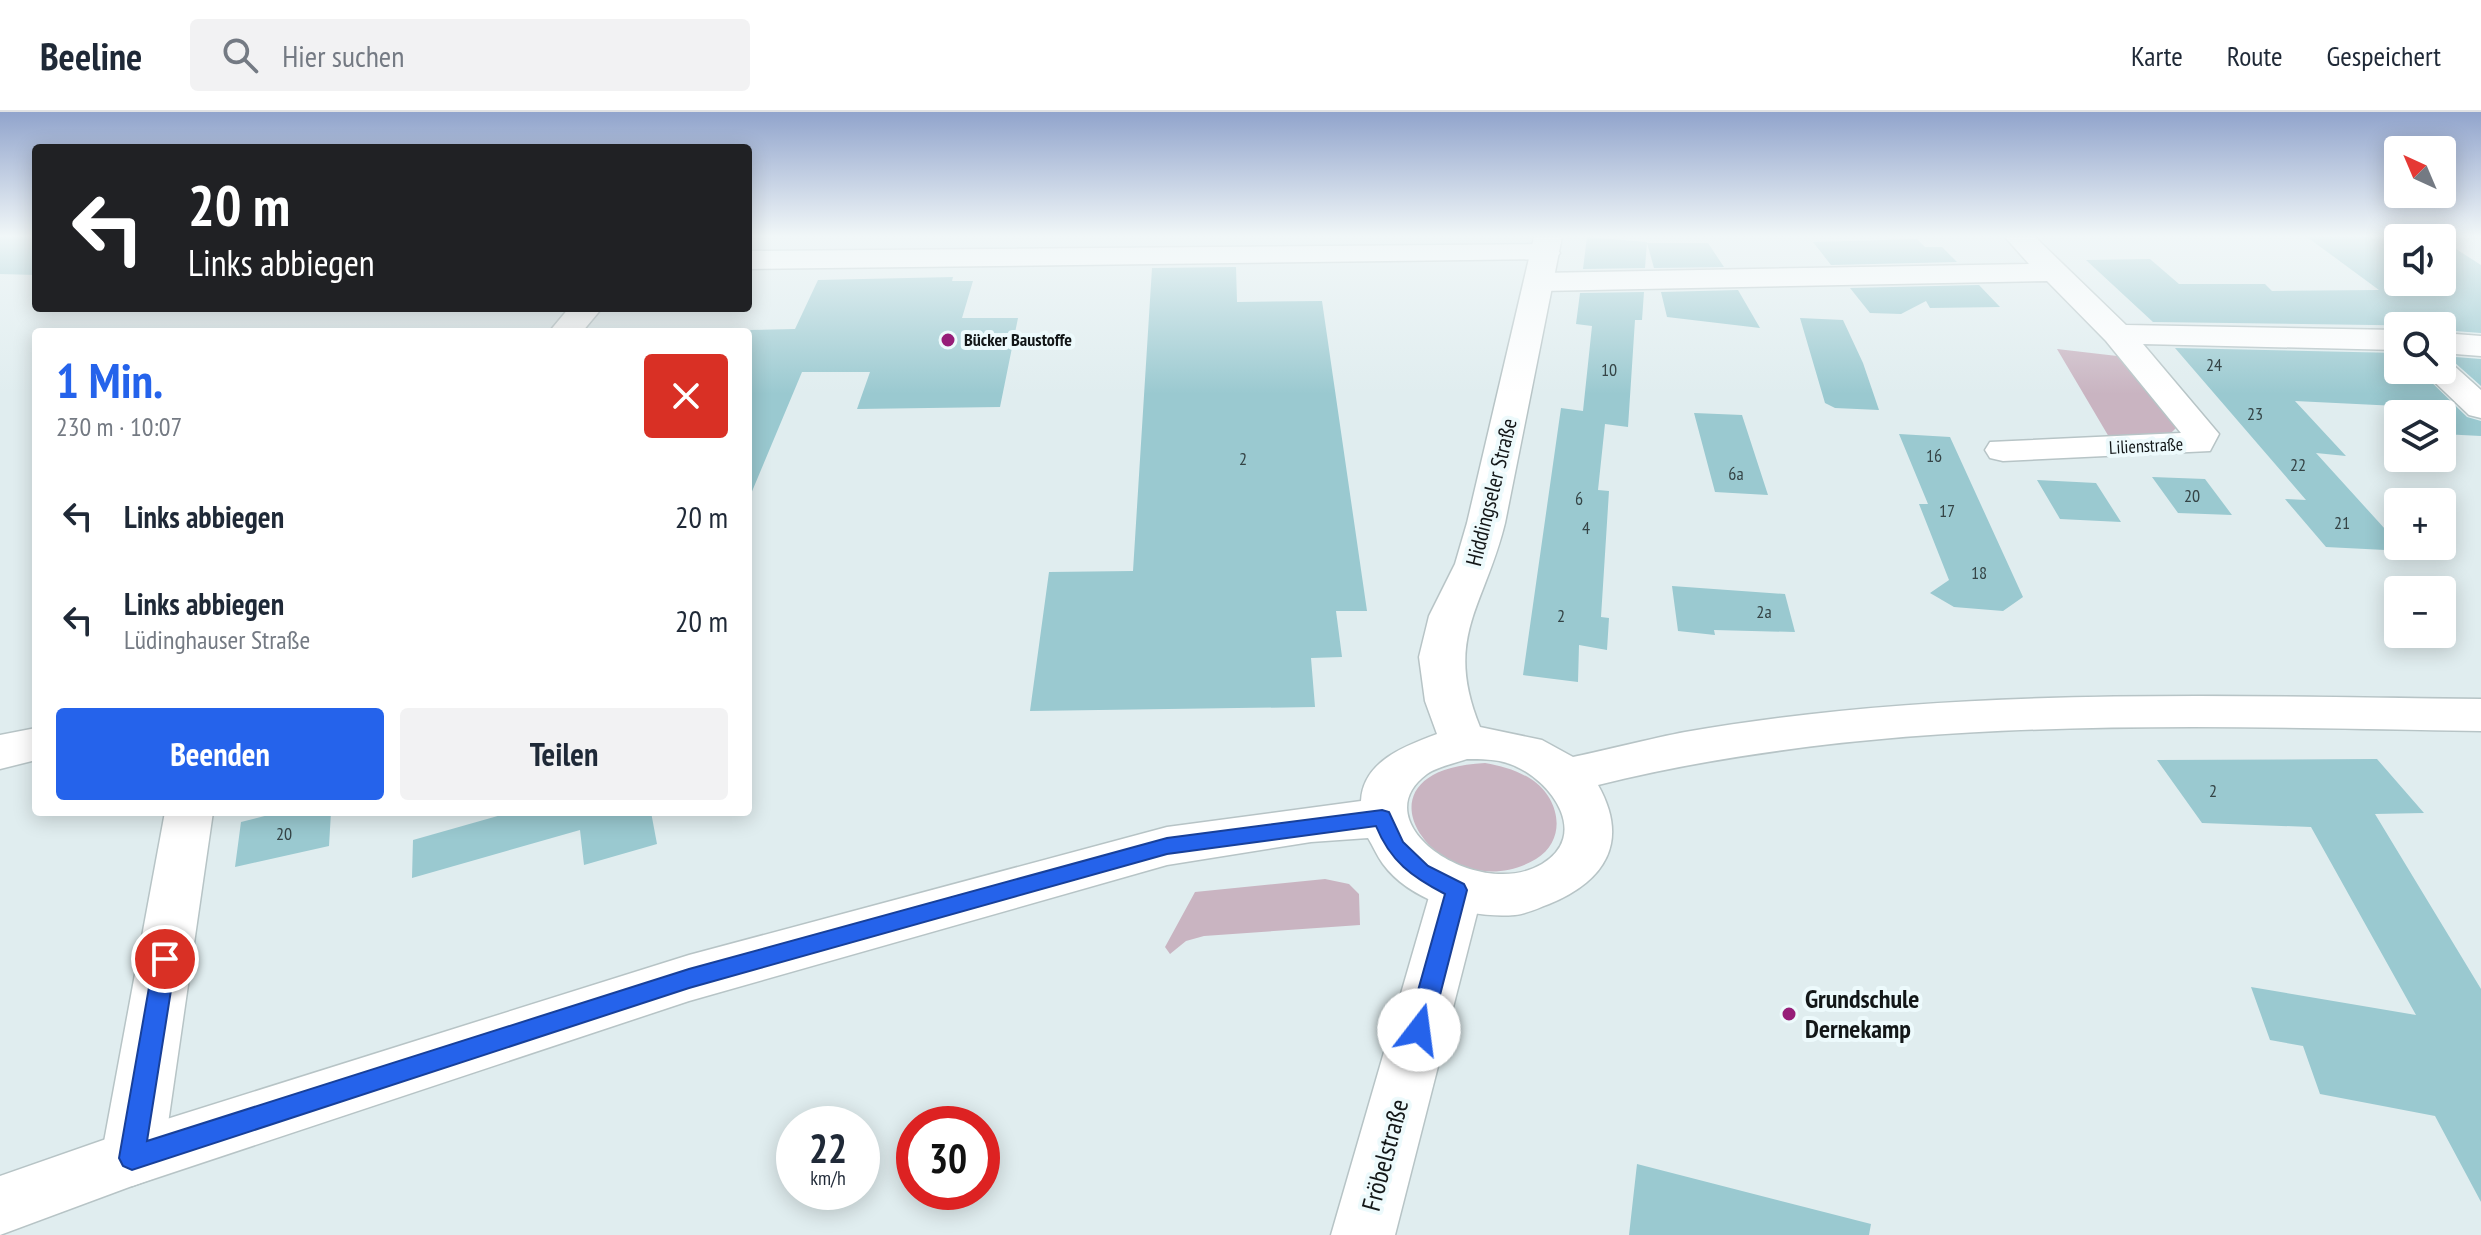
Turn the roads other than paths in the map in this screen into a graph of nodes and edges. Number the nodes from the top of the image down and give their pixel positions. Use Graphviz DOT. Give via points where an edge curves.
graph roads {
  1 [pos="1537,289"];
  2 [pos="2072,289"];
  3 [pos="582,312"];
  4 [pos="568,328"];
  5 [pos="2117,334"];
  6 [pos="2384,340"];
  7 [pos="2456,344"];
  8 [pos="2481,346"];
  9 [pos="2454,384"];
  10 [pos="2481,408"];
  11 [pos="2003,450"];
  12 [pos="2481,715"];
  13 [pos="1463,742"];
  14 [pos="32,745"];
  15 [pos="0,752"];
  16 [pos="1566,776"];
  17 [pos="188,816"];
  18 [pos="1382,818"];
  19 [pos="1457,890"];
  20 [pos="132,1158"];
  21 [pos="0,1206"];
  22 [pos="1363,1235"];
  1 -- 13 [label="street, Hiddingseler Straße" via="1486,523 1475,564 1450,616 1441,657 1447,701"];
  2 -- 5 [label="street, Lilienstraße"];
  3 -- 4 [label="street"];
  5 -- 6 [label="street"];
  5 -- 11 [label="street, Lilienstraße" via="2201,434 2197,443"];
  7 -- 8 [label="street"];
  9 -- 10 [label="street"];
  12 -- 16 [label="street" via="2257,711 2003,716 1699,746"];
  13 -- 16 [label="street" via="1500,744 1536,756"];
  13 -- 18 [label="street" via="1429,749 1401,766 1385,790"];
  14 -- 15 [label="street"];
  16 -- 19 [label="street" via="1586,806 1591,837 1576,867 1545,888 1503,896"];
  17 -- 20 [label="street"];
  18 -- 19 [label="street" via="1394,847 1420,872"];
  18 -- 20 [label="street" via="1152,850 689,978"];
  19 -- 22 [label="street, Fröbelstraße"];
  20 -- 21 [label="street"];
}
